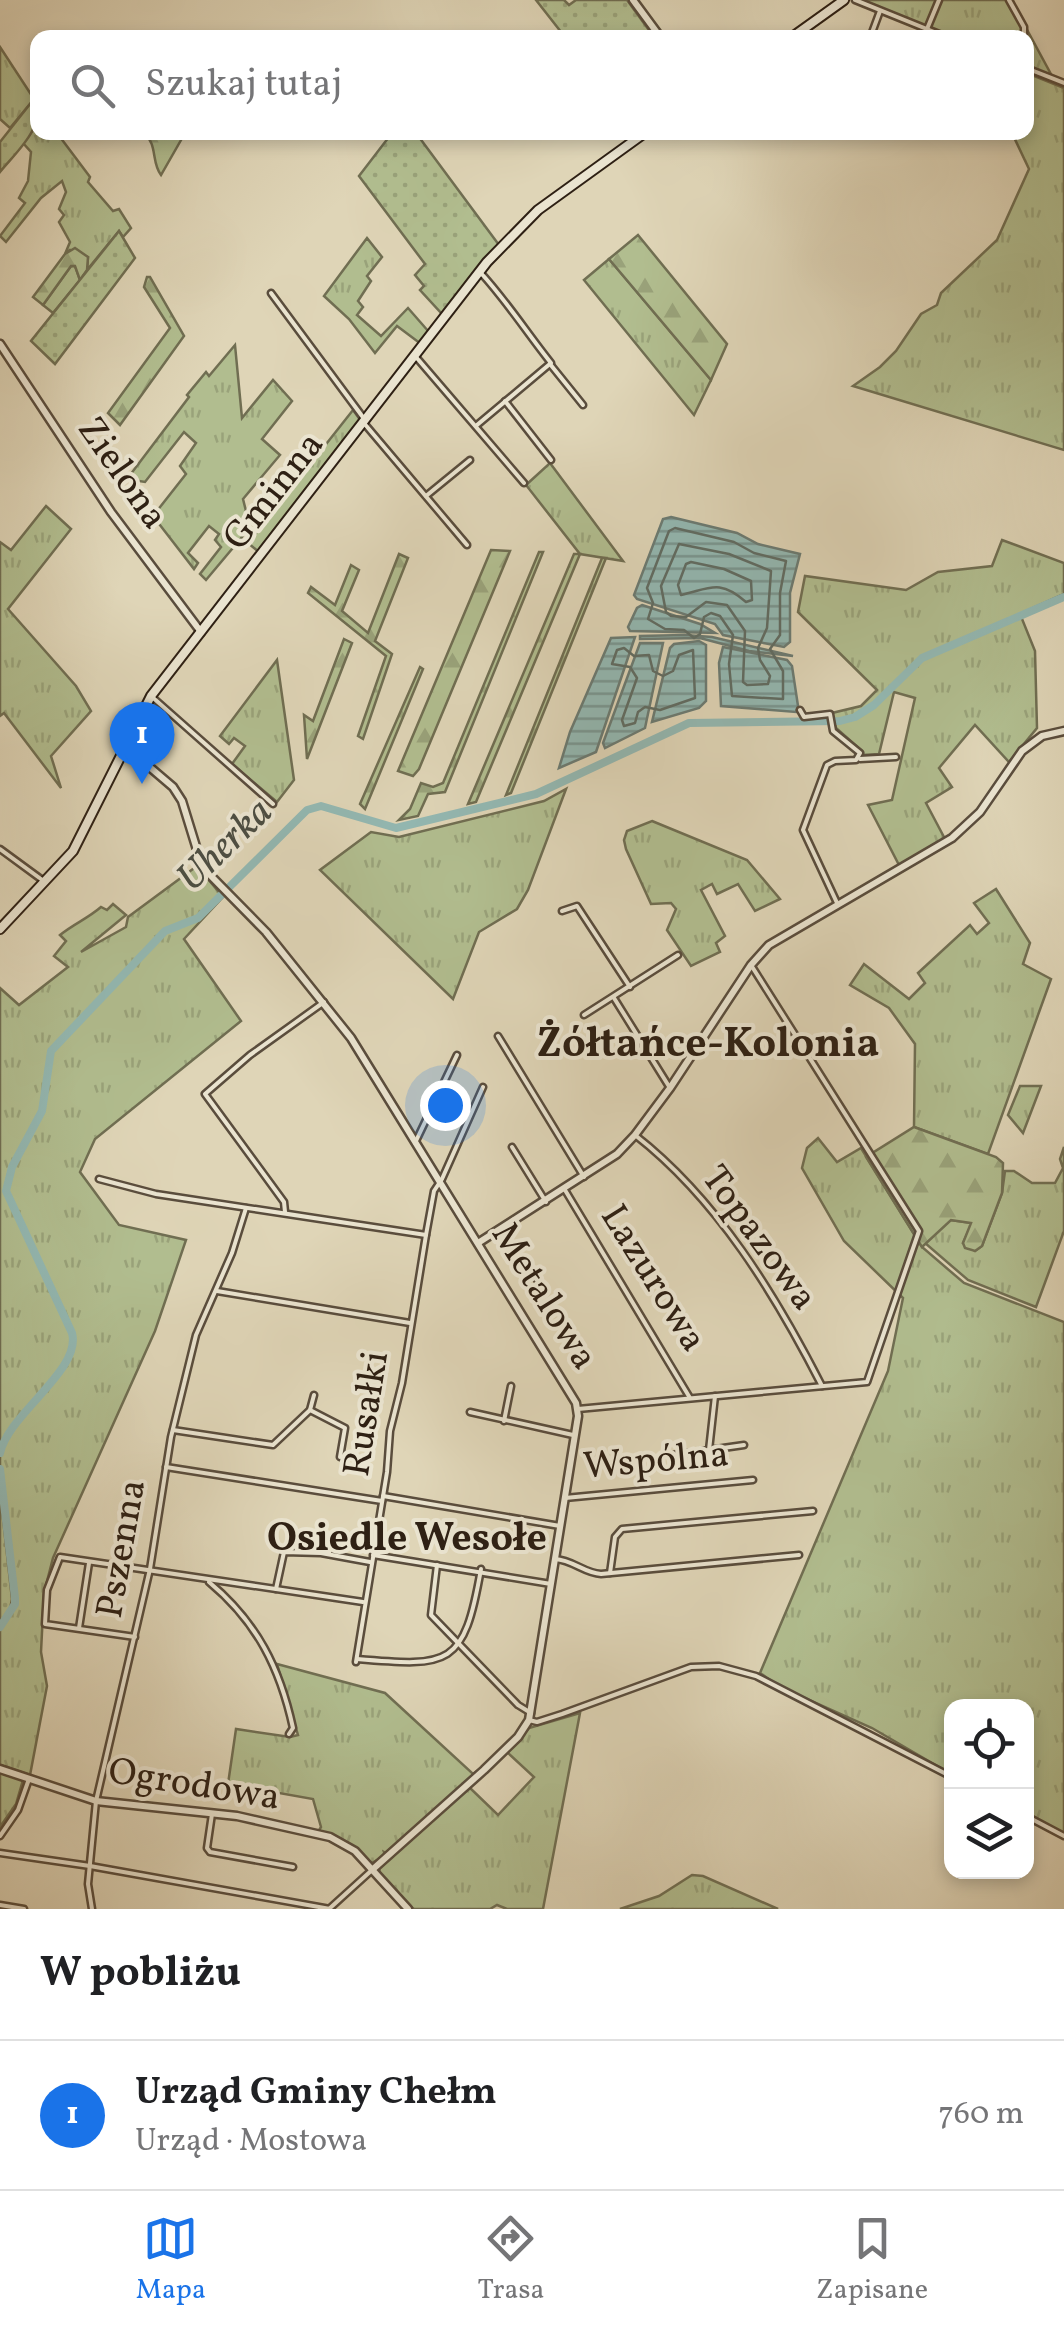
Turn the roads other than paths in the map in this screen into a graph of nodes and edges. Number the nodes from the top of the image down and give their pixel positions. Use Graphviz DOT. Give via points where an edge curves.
graph roads {
  1 [pos="633,0"];
  2 [pos="844,0"];
  3 [pos="854,0"];
  4 [pos="939,0"];
  5 [pos="1009,0"];
  6 [pos="880,11"];
  7 [pos="928,29"];
  8 [pos="656,30"];
  9 [pos="802,30"];
  10 [pos="873,30"];
  11 [pos="1024,30"];
  12 [pos="1034,71"];
  13 [pos="1064,82"];
  14 [pos="635,140"];
  15 [pos="480,272"];
  16 [pos="271,293"];
  17 [pos="0,344"];
  18 [pos="415,356"];
  19 [pos="550,364"];
  20 [pos="505,402"];
  21 [pos="583,404"];
  22 [pos="364,421"];
  23 [pos="477,425"];
  24 [pos="470,460"];
  25 [pos="550,460"];
  26 [pos="524,483"];
  27 [pos="426,496"];
  28 [pos="468,545"];
  29 [pos="201,632"];
  30 [pos="151,696"];
  31 [pos="800,710"];
  32 [pos="1064,731"];
  33 [pos="124,745"];
  34 [pos="896,757"];
  35 [pos="860,759"];
  36 [pos="274,804"];
  37 [pos="0,848"];
  38 [pos="45,882"];
  39 [pos="838,904"];
  40 [pos="562,911"];
  41 [pos="0,929"];
  42 [pos="678,955"];
  43 [pos="751,965"];
  44 [pos="630,987"];
  45 [pos="614,997"];
  46 [pos="324,1002"];
  47 [pos="584,1015"];
  48 [pos="498,1036"];
  49 [pos="457,1056"];
  50 [pos="484,1087"];
  51 [pos="670,1088"];
  52 [pos="635,1135"];
  53 [pos="414,1143"];
  54 [pos="512,1147"];
  55 [pos="584,1177"];
  56 [pos="99,1179"];
  57 [pos="439,1183"];
  58 [pos="565,1190"];
  59 [pos="546,1202"];
  60 [pos="246,1208"];
  61 [pos="285,1213"];
  62 [pos="426,1235"];
  63 [pos="488,1237"];
  64 [pos="541,1285"];
  65 [pos="215,1290"];
  66 [pos="410,1323"];
  67 [pos="510,1386"];
  68 [pos="822,1386"];
  69 [pos="314,1394"];
  70 [pos="715,1396"];
  71 [pos="690,1398"];
  72 [pos="578,1409"];
  73 [pos="310,1410"];
  74 [pos="470,1412"];
  75 [pos="504,1421"];
  76 [pos="173,1430"];
  77 [pos="574,1435"];
  78 [pos="744,1445"];
  79 [pos="709,1450"];
  80 [pos="673,1455"];
  81 [pos="340,1457"];
  82 [pos="166,1466"];
  83 [pos="752,1480"];
  84 [pos="383,1498"];
  85 [pos="565,1498"];
  86 [pos="813,1511"];
  87 [pos="560,1526"];
  88 [pos="372,1555"];
  89 [pos="799,1555"];
  90 [pos="555,1558"];
  91 [pos="370,1562"];
  92 [pos="90,1563"];
  93 [pos="437,1565"];
  94 [pos="150,1570"];
  95 [pos="480,1571"];
  96 [pos="610,1573"];
  97 [pos="209,1582"];
  98 [pos="551,1584"];
  99 [pos="276,1589"];
  100 [pos="363,1602"];
  101 [pos="79,1628"];
  102 [pos="135,1637"];
  103 [pos="458,1644"];
  104 [pos="530,1716"];
  105 [pos="289,1734"];
  106 [pos="0,1769"];
  107 [pos="944,1772"];
  108 [pos="28,1779"];
  109 [pos="96,1801"];
  110 [pos="212,1813"];
  111 [pos="1034,1820"];
  112 [pos="0,1836"];
  113 [pos="1064,1836"];
  114 [pos="0,1853"];
  115 [pos="90,1866"];
  116 [pos="294,1868"];
  117 [pos="372,1870"];
  118 [pos="0,1905"];
  119 [pos="24,1909"];
  120 [pos="92,1909"];
  121 [pos="329,1909"];
  122 [pos="408,1909"];
  1 -- 8 [label="street"];
  2 -- 9 [label="main road"];
  3 -- 6 [label="street"];
  4 -- 7 [label="street"];
  5 -- 11 [label="street"];
  6 -- 7 [label="street"];
  6 -- 10 [label="street"];
  12 -- 13 [label="street"];
  14 -- 15 [label="main road, Gminna" via="538,210"];
  15 -- 18 [label="main road, Gminna"];
  15 -- 19 [label="street"];
  16 -- 22 [label="street"];
  17 -- 29 [label="street, Zielona" via="110,512"];
  18 -- 22 [label="main road, Gminna"];
  18 -- 23 [label="street"];
  19 -- 20 [label="street"];
  19 -- 21 [label="street"];
  20 -- 23 [label="street"];
  20 -- 25 [label="street"];
  22 -- 27 [label="street"];
  22 -- 29 [label="main road, Gminna"];
  23 -- 26 [label="street"];
  24 -- 27 [label="street"];
  27 -- 28 [label="street"];
  29 -- 30 [label="main road, Gminna"];
  30 -- 33 [label="main road, Gminna"];
  30 -- 36 [label="street"];
  31 -- 35 [label="street" via="804,717 830,714 833,730"];
  32 -- 39 [label="street" via="1022,751 980,812 952,838"];
  33 -- 38 [label="main road, Gminna" via="72,850"];
  33 -- 46 [label="street, Metalowa" via="178,794 203,864"];
  34 -- 35 [label="street"];
  35 -- 39 [label="street" via="827,766 803,830"];
  37 -- 38 [label="street"];
  38 -- 41 [label="main road, Gminna"];
  39 -- 43 [label="street" via="778,938"];
  40 -- 44 [label="street" via="576,906"];
  42 -- 44 [label="street"];
  43 -- 51 [label="street"];
  43 -- 68 [label="street" via="919,1231 867,1382"];
  44 -- 45 [label="street"];
  45 -- 47 [label="street"];
  45 -- 51 [label="street"];
  46 -- 53 [label="street, Metalowa"];
  46 -- 61 [label="street" via="205,1094 284,1202"];
  48 -- 55 [label="street"];
  49 -- 53 [label="street"];
  50 -- 57 [label="street"];
  51 -- 52 [label="street"];
  52 -- 55 [label="street"];
  52 -- 68 [label="street, Topazowa" via="712,1209"];
  53 -- 57 [label="street, Metalowa"];
  54 -- 59 [label="street"];
  55 -- 58 [label="street"];
  56 -- 60 [label="street"];
  57 -- 62 [label="street"];
  57 -- 63 [label="street, Metalowa" via="472,1234"];
  58 -- 59 [label="street"];
  58 -- 71 [label="street, Lazurowa"];
  59 -- 63 [label="street"];
  60 -- 61 [label="street"];
  60 -- 65 [label="street, Pszenna"];
  61 -- 62 [label="street"];
  62 -- 66 [label="street, Rusałki"];
  63 -- 64 [label="street"];
  63 -- 72 [label="street, Metalowa" via="484,1253"];
  65 -- 66 [label="street"];
  65 -- 76 [label="street, Pszenna" via="188,1362"];
  66 -- 84 [label="street, Rusałki"];
  67 -- 75 [label="street"];
  68 -- 70 [label="street"];
  69 -- 73 [label="street"];
  70 -- 71 [label="street"];
  70 -- 79 [label="street"];
  71 -- 72 [label="street"];
  72 -- 77 [label="street, Metalowa"];
  73 -- 76 [label="street" via="273,1445"];
  73 -- 81 [label="street" via="345,1428"];
  74 -- 75 [label="street"];
  75 -- 77 [label="street"];
  76 -- 82 [label="street, Pszenna"];
  77 -- 85 [label="street, Metalowa"];
  78 -- 79 [label="street"];
  79 -- 80 [label="street"];
  82 -- 84 [label="street"];
  82 -- 94 [label="street, Pszenna"];
  83 -- 85 [label="street, Wspólna"];
  84 -- 87 [label="street"];
  84 -- 88 [label="street, Rusałki"];
  85 -- 87 [label="street, Metalowa"];
  86 -- 96 [label="street" via="622,1529"];
  87 -- 90 [label="street, Metalowa"];
  88 -- 91 [label="street, Rusałki"];
  88 -- 93 [label="street"];
  89 -- 96 [label="street"];
  90 -- 96 [label="street" via="593,1574"];
  90 -- 98 [label="street, Metalowa"];
  91 -- 99 [label="street" via="284,1552"];
  91 -- 100 [label="street, Rusałki"];
  92 -- 94 [label="street"];
  92 -- 101 [label="street"];
  92 -- 101 [label="street" via="60,1558 48,1590 45,1624"];
  93 -- 95 [label="street"];
  93 -- 103 [label="street" via="431,1615"];
  94 -- 97 [label="street"];
  94 -- 102 [label="street, Pszenna"];
  95 -- 98 [label="street"];
  95 -- 103 [label="street" via="471,1622"];
  97 -- 99 [label="street"];
  97 -- 105 [label="street" via="246,1616 274,1662 294,1728"];
  98 -- 104 [label="street, Metalowa"];
  99 -- 100 [label="street"];
  100 -- 103 [label="street, Rusałki" via="356,1661 421,1664"];
  101 -- 102 [label="street"];
  102 -- 109 [label="street, Pszenna"];
  103 -- 104 [label="street"];
  104 -- 107 [label="street" via="537,1722 691,1667 720,1666 756,1676"];
  104 -- 117 [label="street" via="518,1737"];
  106 -- 108 [label="street, Ogrodowa"];
  108 -- 109 [label="street, Ogrodowa"];
  108 -- 112 [label="street"];
  109 -- 110 [label="street, Ogrodowa"];
  109 -- 115 [label="street, Pszenna"];
  110 -- 116 [label="street" via="210,1852"];
  110 -- 117 [label="street, Ogrodowa" via="330,1837"];
  111 -- 113 [label="street"];
  114 -- 115 [label="street"];
  115 -- 120 [label="street, Pszenna"];
  115 -- 121 [label="street"];
  117 -- 121 [label="street"];
  117 -- 122 [label="street"];
  118 -- 119 [label="street"];
}
